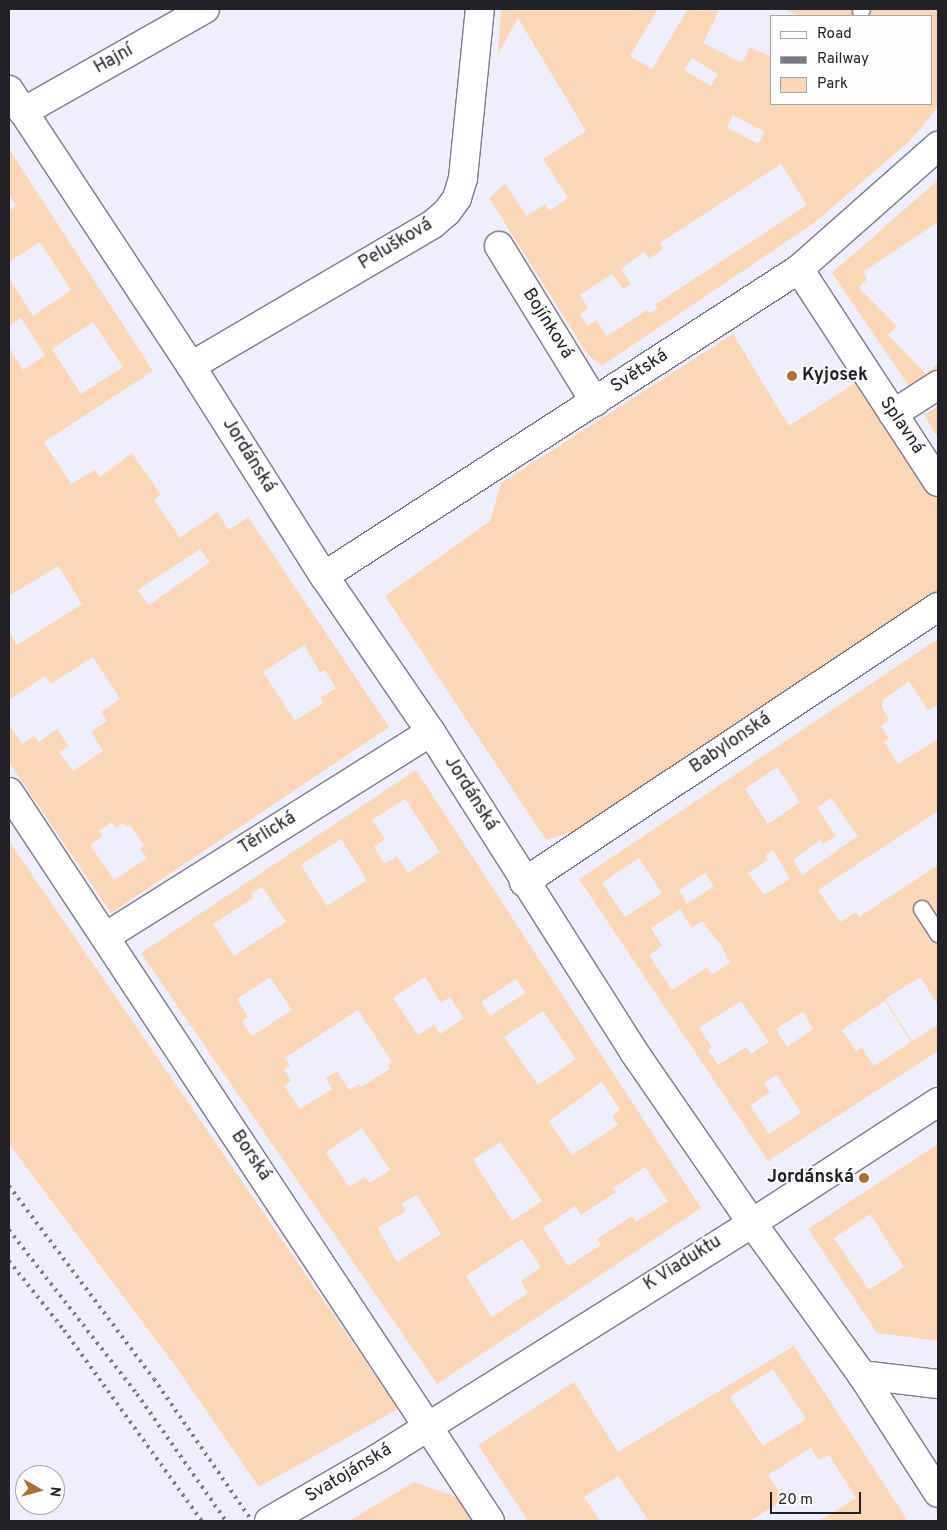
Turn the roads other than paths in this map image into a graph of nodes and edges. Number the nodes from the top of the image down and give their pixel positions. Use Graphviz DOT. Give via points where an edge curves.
graph roads {
  1 [pos="205,9"];
  2 [pos="480,9"];
  3 [pos="493,9"];
  4 [pos="478,37"];
  5 [pos="16,101"];
  6 [pos="938,146"];
  7 [pos="499,246"];
  8 [pos="799,269"];
  9 [pos="190,366"];
  10 [pos="938,385"];
  11 [pos="595,402"];
  12 [pos="893,414"];
  13 [pos="938,482"];
  14 [pos="324,576"];
  15 [pos="938,607"];
  16 [pos="431,732"];
  17 [pos="9,792"];
  18 [pos="524,882"];
  19 [pos="922,909"];
  20 [pos="938,934"];
  21 [pos="104,937"];
  22 [pos="938,1102"];
  23 [pos="752,1223"];
  24 [pos="862,1375"];
  25 [pos="938,1384"];
  26 [pos="428,1426"];
  27 [pos="938,1493"];
  28 [pos="269,1521"];
  29 [pos="490,1521"];
  1 -- 5 [label="street, Hajní"];
  2 -- 4 [label="street, Pelušková"];
  3 -- 4 [label="lane"];
  4 -- 9 [label="street, Pelušková" via="463,178 457,198 448,212 433,224"];
  5 -- 9 [label="street, Jordánská"];
  6 -- 8 [label="street, Světská"];
  7 -- 11 [label="street, Bojínková"];
  8 -- 11 [label="street, Světská"];
  8 -- 12 [label="street, Splavná"];
  9 -- 14 [label="street, Jordánská"];
  10 -- 12 [label="street"];
  11 -- 14 [label="street, Světská"];
  12 -- 13 [label="street, Splavná"];
  14 -- 16 [label="street, Jordánská"];
  15 -- 18 [label="street, Babylonská"];
  16 -- 18 [label="street, Jordánská"];
  16 -- 21 [label="street, Těrlická"];
  17 -- 21 [label="street, Borská"];
  18 -- 23 [label="street, Jordánská" via="634,1052"];
  19 -- 20 [label="lane"];
  21 -- 26 [label="street, Borská"];
  22 -- 23 [label="street, K Viaduktu"];
  23 -- 24 [label="street, Jordánská"];
  23 -- 26 [label="street, K Viaduktu"];
  24 -- 25 [label="street"];
  24 -- 27 [label="street, Jordánská"];
  26 -- 28 [label="street, Svatojánská"];
  26 -- 29 [label="street, Borská"];
}
